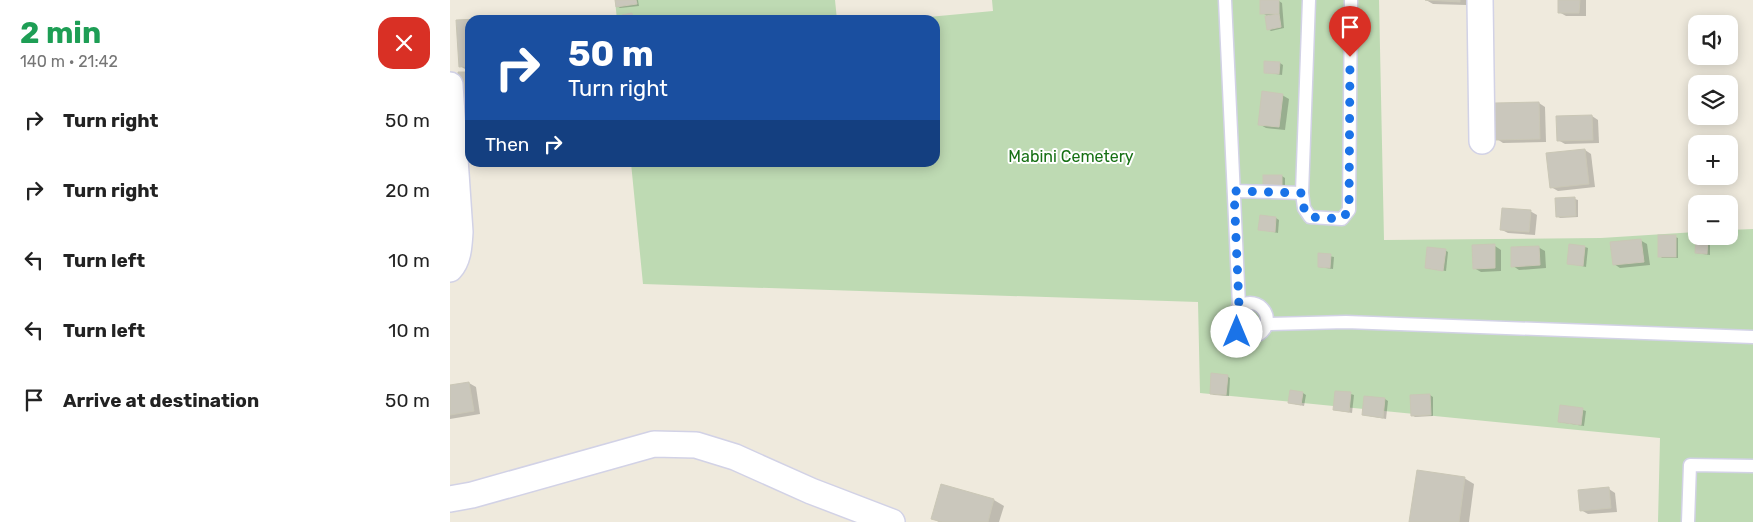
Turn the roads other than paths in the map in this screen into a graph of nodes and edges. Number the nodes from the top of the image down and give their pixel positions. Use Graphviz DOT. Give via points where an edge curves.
graph roads {
  1 [pos="1225,0"];
  2 [pos="1309,0"];
  3 [pos="1351,0"];
  4 [pos="1480,0"];
  5 [pos="450,85"];
  6 [pos="1482,141"];
  7 [pos="1234,191"];
  8 [pos="1302,193"];
  9 [pos="450,269"];
  10 [pos="1239,306"];
  11 [pos="1267,324"];
  12 [pos="1753,337"];
  13 [pos="1753,466"];
  14 [pos="450,498"];
  15 [pos="892,522"];
  16 [pos="1688,522"];
  1 -- 7 [label="lane"];
  2 -- 8 [label="lane"];
  3 -- 8 [label="lane" via="1349,210 1342,219 1310,217 1304,208"];
  4 -- 6 [label="street"];
  5 -- 9 [label="street" via="460,232 459,249"];
  7 -- 8 [label="lane"];
  7 -- 10 [label="lane"];
  10 -- 11 [label="lane" via="1251,303 1261,307"];
  10 -- 11 [label="lane" via="1232,320 1240,335 1252,338 1263,332"];
  11 -- 12 [label="lane" via="1346,322"];
  13 -- 16 [label="lane" via="1690,465"];
  14 -- 15 [label="street" via="472,495 654,444 696,445 735,457"];
}
